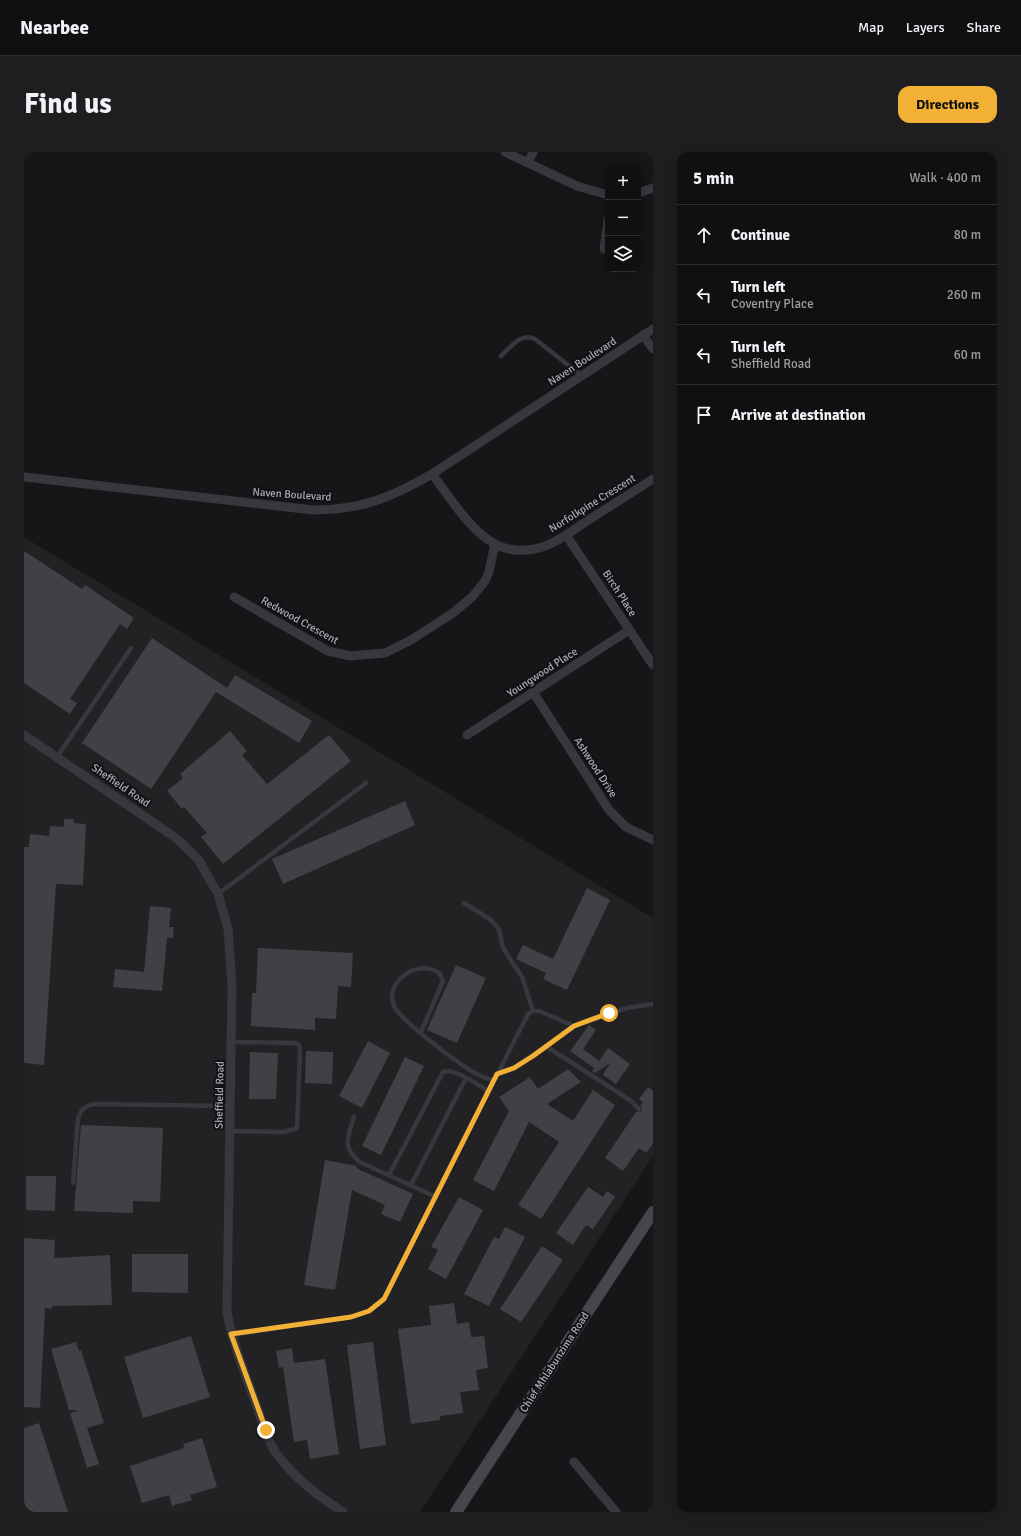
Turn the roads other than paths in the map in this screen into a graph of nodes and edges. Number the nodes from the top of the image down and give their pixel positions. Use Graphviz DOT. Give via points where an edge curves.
graph roads {
  1 [pos="505,152"];
  2 [pos="533,152"];
  3 [pos="528,163"];
  4 [pos="653,188"];
  5 [pos="641,192"];
  6 [pos="605,194"];
  7 [pos="606,236"];
  8 [pos="604,249"];
  9 [pos="653,329"];
  10 [pos="643,335"];
  11 [pos="653,350"];
  12 [pos="502,356"];
  13 [pos="582,376"];
  14 [pos="432,474"];
  15 [pos="24,477"];
  16 [pos="653,479"];
  17 [pos="566,535"];
  18 [pos="495,544"];
  19 [pos="234,597"];
  20 [pos="630,630"];
  21 [pos="131,648"];
  22 [pos="653,665"];
  23 [pos="532,692"];
  24 [pos="24,735"];
  25 [pos="468,735"];
  26 [pos="57,757"];
  27 [pos="366,783"];
  28 [pos="653,840"];
  29 [pos="218,894"];
  30 [pos="464,903"];
  31 [pos="653,1004"];
  32 [pos="531,1012"];
  33 [pos="574,1026"];
  34 [pos="421,1032"];
  35 [pos="232,1042"];
  36 [pos="547,1047"];
  37 [pos="497,1074"];
  38 [pos="466,1078"];
  39 [pos="494,1081"];
  40 [pos="488,1091"];
  41 [pos="230,1106"];
  42 [pos="639,1109"];
  43 [pos="354,1117"];
  44 [pos="230,1131"];
  45 [pos="389,1175"];
  46 [pos="73,1183"];
  47 [pos="411,1185"];
  48 [pos="436,1197"];
  49 [pos="653,1212"];
  50 [pos="231,1334"];
  51 [pos="574,1462"];
  52 [pos="343,1512"];
  53 [pos="456,1512"];
  54 [pos="616,1512"];
  1 -- 3 [label="street"];
  2 -- 3 [label="street"];
  3 -- 6 [label="street" via="577,186"];
  4 -- 5 [label="street"];
  7 -- 8 [label="street"];
  9 -- 10 [label="street, Naven Boulevard"];
  10 -- 11 [label="street"];
  10 -- 13 [label="street, Naven Boulevard"];
  12 -- 13 [label="lane" via="521,338 529,336"];
  13 -- 14 [label="street, Naven Boulevard"];
  14 -- 15 [label="street, Naven Boulevard" via="408,488 366,505 333,510 295,508"];
  14 -- 18 [label="street, Norfolkpine Crescent" via="472,525"];
  16 -- 17 [label="street, Norfolkpine Crescent"];
  17 -- 18 [label="street, Norfolkpine Crescent" via="546,546 534,549 513,550"];
  17 -- 20 [label="street, Birch Place"];
  18 -- 19 [label="street, Redwood Crescent" via="489,572 472,597 453,613 385,653 350,656 328,651"];
  20 -- 22 [label="street, Birch Place"];
  20 -- 23 [label="street, Youngwood Place"];
  21 -- 26 [label="lane"];
  23 -- 25 [label="street, Youngwood Place"];
  23 -- 28 [label="street, Ashwood Drive" via="609,810 626,827"];
  24 -- 26 [label="street, Sheffield Road"];
  26 -- 29 [label="street, Sheffield Road" via="157,823 187,847 206,871"];
  27 -- 29 [label="lane"];
  29 -- 35 [label="street, Sheffield Road" via="231,950"];
  30 -- 32 [label="lane" via="491,920 499,929 503,948 522,977"];
  31 -- 33 [label="lane" via="627,1008"];
  32 -- 33 [label="lane" via="542,1012"];
  32 -- 37 [label="lane"];
  33 -- 36 [label="lane"];
  34 -- 34 [label="lane" via="443,982 440,974 429,969 405,974 396,982 392,996 400,1016"];
  34 -- 39 [label="lane" via="476,1073"];
  35 -- 41 [label="street, Sheffield Road"];
  35 -- 44 [label="lane" via="295,1043 299,1045 300,1050 297,1128 284,1132"];
  36 -- 37 [label="lane" via="514,1068"];
  36 -- 42 [label="lane" via="630,1100"];
  37 -- 39 [label="lane"];
  38 -- 40 [label="lane"];
  38 -- 45 [label="lane" via="450,1070 441,1074"];
  38 -- 47 [label="lane"];
  39 -- 40 [label="lane"];
  40 -- 48 [label="lane"];
  41 -- 44 [label="street, Sheffield Road"];
  41 -- 46 [label="lane" via="85,1106 78,1119"];
  43 -- 45 [label="lane" via="348,1137 348,1150 360,1162"];
  44 -- 50 [label="street, Sheffield Road" via="227,1312"];
  45 -- 47 [label="lane"];
  47 -- 48 [label="lane"];
  48 -- 50 [label="lane" via="384,1299 369,1311 351,1317"];
  49 -- 53 [label="main road, Chief Mhlabunzima Road"];
  50 -- 52 [label="street, Sheffield Road" via="278,1456 298,1480"];
  51 -- 54 [label="street"];
}
